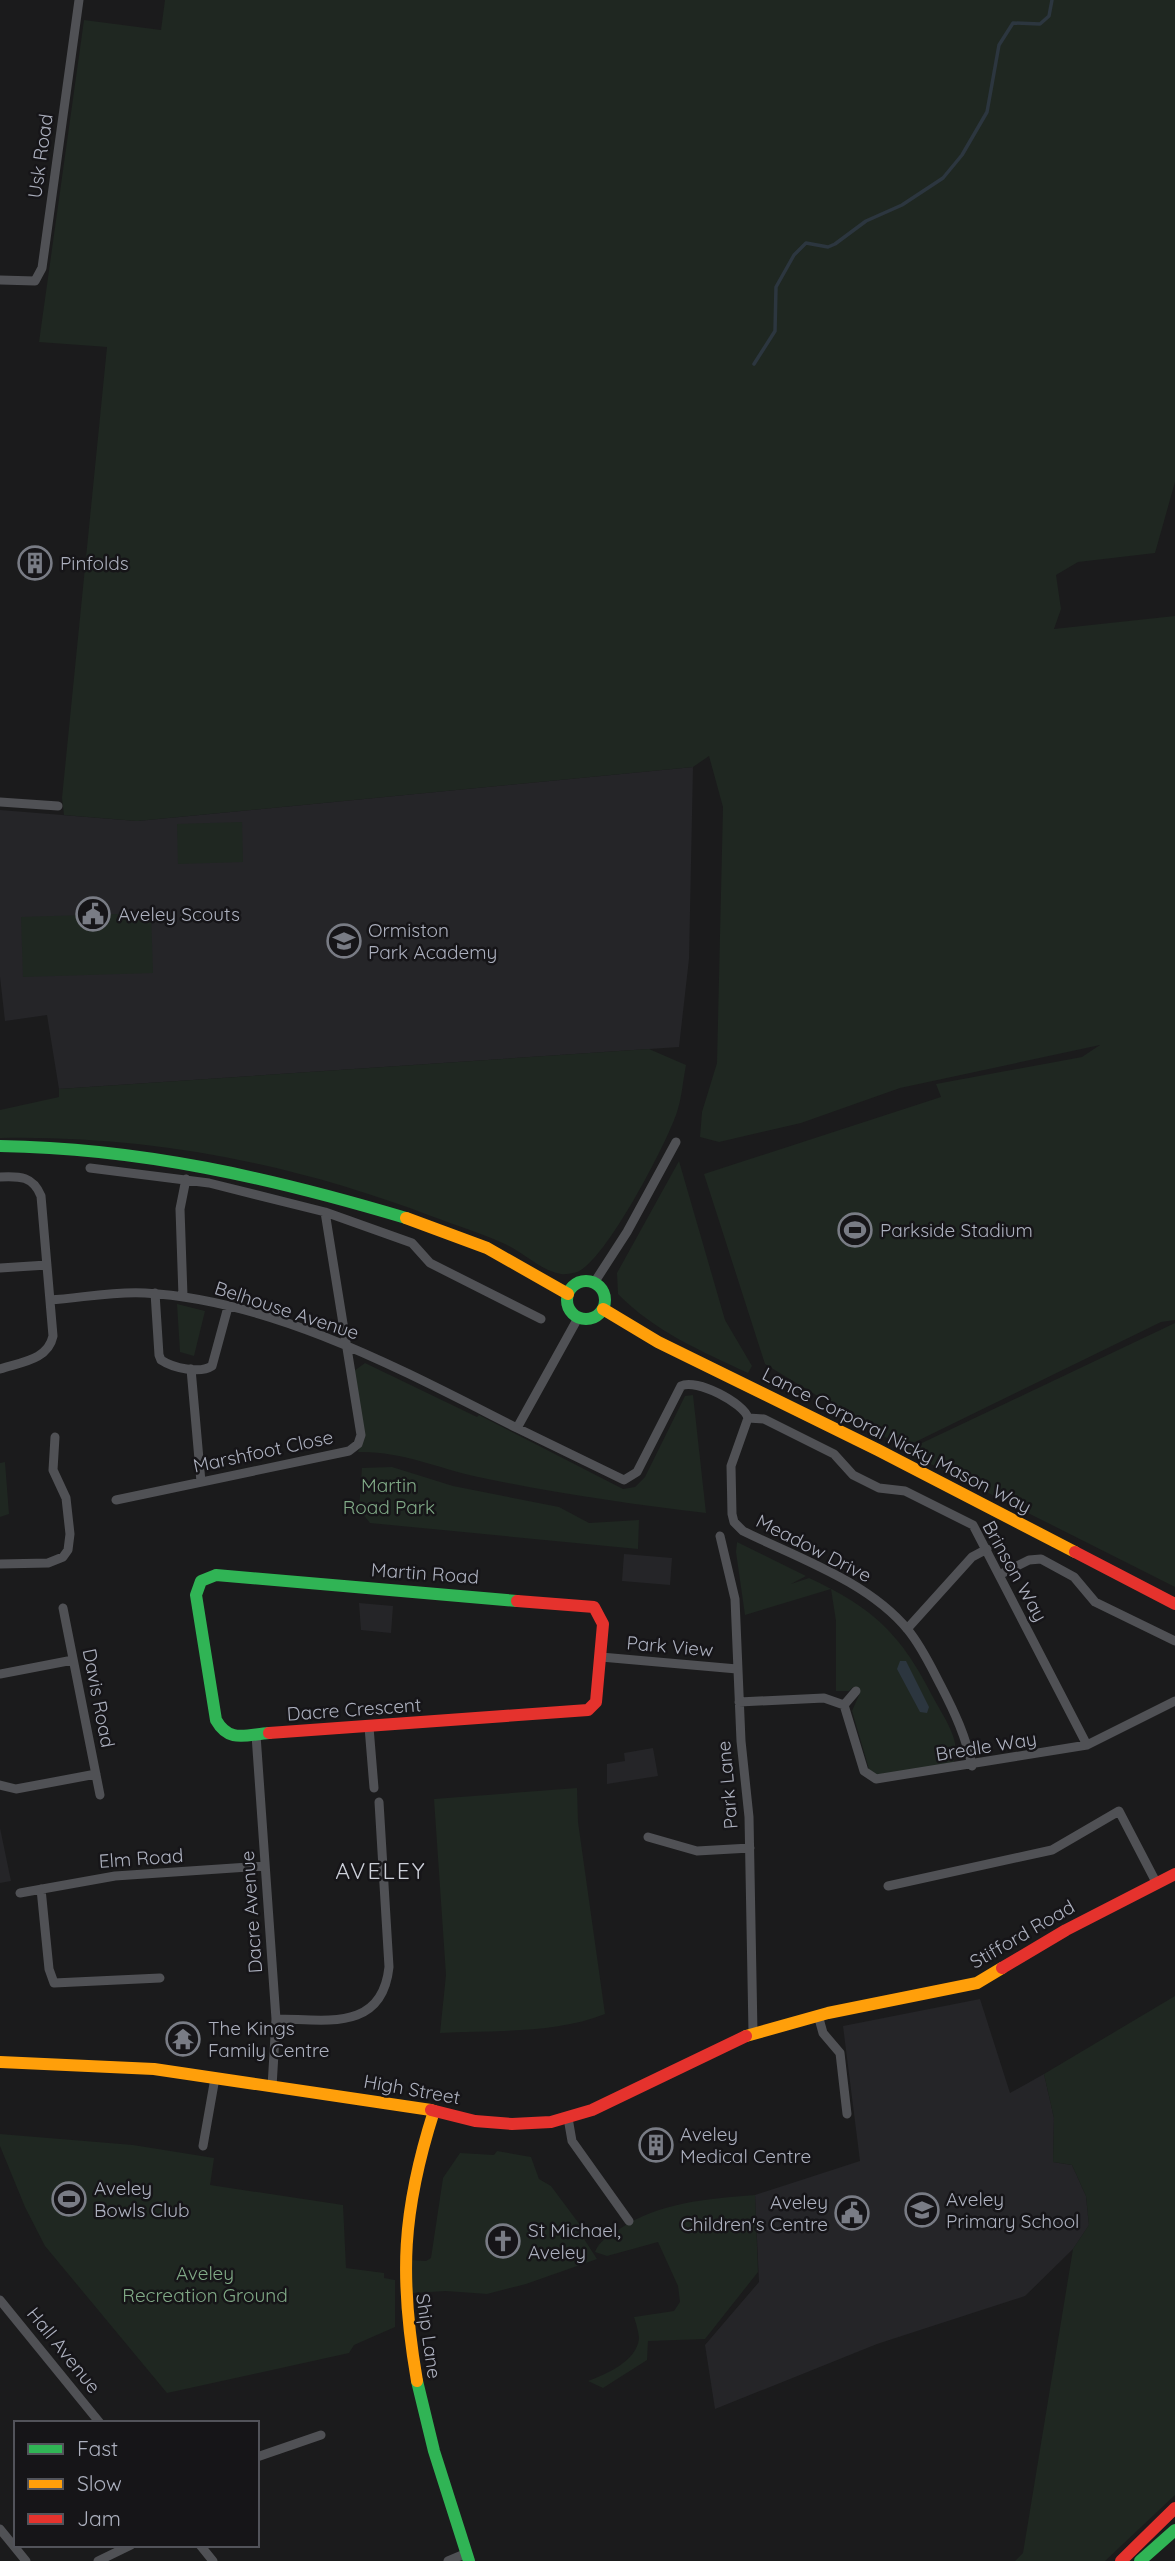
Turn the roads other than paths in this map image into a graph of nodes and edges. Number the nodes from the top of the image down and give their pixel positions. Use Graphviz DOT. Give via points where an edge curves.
graph roads {
  1 [pos="79,0"];
  2 [pos="0,280"];
  3 [pos="0,802"];
  4 [pos="58,806"];
  5 [pos="676,1142"];
  6 [pos="0,1146"];
  7 [pos="90,1168"];
  8 [pos="0,1177"];
  9 [pos="186,1179"];
  10 [pos="325,1212"];
  11 [pos="47,1265"];
  12 [pos="0,1268"];
  13 [pos="594,1283"];
  14 [pos="155,1293"];
  15 [pos="568,1294"];
  16 [pos="183,1296"];
  17 [pos="50,1300"];
  18 [pos="228,1307"];
  19 [pos="603,1309"];
  20 [pos="578,1318"];
  21 [pos="541,1319"];
  22 [pos="345,1345"];
  23 [pos="0,1369"];
  24 [pos="191,1369"];
  25 [pos="748,1418"];
  26 [pos="517,1428"];
  27 [pos="55,1437"];
  28 [pos="201,1482"];
  29 [pos="116,1500"];
  30 [pos="720,1536"];
  31 [pos="987,1549"];
  32 [pos="0,1564"];
  33 [pos="1000,1574"];
  34 [pos="201,1581"];
  35 [pos="1175,1604"];
  36 [pos="64,1608"];
  37 [pos="907,1629"];
  38 [pos="1175,1641"];
  39 [pos="601,1657"];
  40 [pos="74,1660"];
  41 [pos="737,1669"];
  42 [pos="0,1674"];
  43 [pos="856,1691"];
  44 [pos="1175,1701"];
  45 [pos="739,1702"];
  46 [pos="844,1704"];
  47 [pos="369,1727"];
  48 [pos="256,1735"];
  49 [pos="1087,1745"];
  50 [pos="972,1766"];
  51 [pos="96,1774"];
  52 [pos="0,1785"];
  53 [pos="374,1788"];
  54 [pos="100,1795"];
  55 [pos="379,1802"];
  56 [pos="648,1837"];
  57 [pos="750,1848"];
  58 [pos="265,1866"];
  59 [pos="1175,1874"];
  60 [pos="1157,1884"];
  61 [pos="888,1886"];
  62 [pos="41,1889"];
  63 [pos="20,1893"];
  64 [pos="160,1978"];
  65 [pos="818,2015"];
  66 [pos="276,2019"];
  67 [pos="798,2020"];
  68 [pos="753,2033"];
  69 [pos="0,2062"];
  70 [pos="215,2078"];
  71 [pos="272,2087"];
  72 [pos="434,2111"];
  73 [pos="847,2114"];
  74 [pos="568,2118"];
  75 [pos="204,2146"];
  76 [pos="629,2221"];
  77 [pos="1,2303"];
  78 [pos="98,2421"];
  79 [pos="321,2435"];
  80 [pos="259,2456"];
  81 [pos="1175,2508"];
  82 [pos="0,2529"];
  83 [pos="1175,2530"];
  84 [pos="14,2546"];
  85 [pos="15,2547"];
  86 [pos="127,2547"];
  87 [pos="202,2547"];
  88 [pos="468,2557"];
  89 [pos="26,2561"];
  90 [pos="98,2561"];
  91 [pos="213,2561"];
  92 [pos="448,2561"];
  93 [pos="1121,2561"];
  94 [pos="1140,2561"];
  1 -- 2 [label="street, Usk Road" via="42,268 35,281"];
  3 -- 4 [label="street"];
  5 -- 13 [label="street"];
  6 -- 15 [label="main road" via="112,1150 254,1173 443,1229 504,1256"];
  7 -- 9 [label="street"];
  8 -- 11 [label="street" via="21,1176 38,1187"];
  9 -- 10 [label="street"];
  9 -- 16 [label="street" via="180,1209"];
  10 -- 21 [label="street" via="412,1243 430,1263"];
  10 -- 22 [label="street"];
  11 -- 12 [label="street"];
  11 -- 17 [label="street"];
  13 -- 15 [label="main road" via="576,1284"];
  13 -- 19 [label="main road" via="605,1297"];
  14 -- 16 [label="street, Belhouse Avenue"];
  14 -- 17 [label="street, Belhouse Avenue"];
  14 -- 24 [label="street" via="161,1360"];
  15 -- 20 [label="main road" via="567,1305"];
  16 -- 18 [label="street, Belhouse Avenue"];
  17 -- 23 [label="street" via="53,1336 48,1350 40,1357"];
  18 -- 22 [label="street, Belhouse Avenue"];
  18 -- 24 [label="street" via="212,1366"];
  19 -- 20 [label="main road" via="589,1319"];
  19 -- 35 [label="main road, Lance Corporal Nicky Mason Way" via="658,1342"];
  20 -- 26 [label="street"];
  22 -- 26 [label="street, Belhouse Avenue"];
  22 -- 28 [label="street, Marshfoot Close" via="361,1435 355,1448"];
  24 -- 28 [label="street"];
  25 -- 26 [label="street" via="742,1407 697,1384 681,1386 629,1480 618,1479"];
  25 -- 31 [label="street, Brinson Way" via="764,1419 834,1454 853,1475 879,1488 905,1491 973,1524"];
  25 -- 37 [label="street, Meadow Drive" via="730,1466 734,1522 743,1531 868,1595"];
  27 -- 32 [label="street" via="53,1470 65,1498 71,1534 68,1550 48,1563"];
  28 -- 29 [label="street, Marshfoot Close"];
  30 -- 41 [label="street, Park Lane" via="734,1591"];
  31 -- 33 [label="street, Brinson Way"];
  31 -- 37 [label="street" via="972,1556"];
  33 -- 38 [label="street" via="1041,1559 1074,1577 1096,1602"];
  33 -- 49 [label="street, Brinson Way"];
  34 -- 39 [label="main road, Martin Road" via="216,1575 594,1606 603,1618"];
  34 -- 48 [label="main road, Dacre Crescent" via="196,1595 218,1727 230,1736"];
  36 -- 40 [label="street, Davis Road"];
  37 -- 50 [label="street, Meadow Drive" via="960,1723"];
  39 -- 41 [label="street, Park View"];
  39 -- 47 [label="main road, Dacre Crescent" via="596,1702 588,1710"];
  40 -- 42 [label="street"];
  40 -- 51 [label="street, Davis Road"];
  41 -- 45 [label="street, Park Lane"];
  43 -- 46 [label="street"];
  44 -- 49 [label="street, Bredle Way"];
  45 -- 46 [label="street" via="824,1698"];
  45 -- 57 [label="street, Park Lane"];
  46 -- 50 [label="street, Bredle Way" via="864,1771 874,1779"];
  47 -- 48 [label="main road, Dacre Crescent"];
  47 -- 53 [label="street"];
  48 -- 58 [label="street, Dacre Avenue"];
  49 -- 50 [label="street, Bredle Way"];
  51 -- 52 [label="street" via="16,1789"];
  51 -- 54 [label="street, Davis Road"];
  55 -- 66 [label="street" via="389,1968 384,1989 373,2006 346,2020"];
  56 -- 57 [label="street" via="697,1851"];
  57 -- 68 [label="street, Park Lane"];
  58 -- 62 [label="street, Elm Road" via="116,1876"];
  58 -- 66 [label="street, Dacre Avenue"];
  59 -- 60 [label="main road, Stifford Road"];
  60 -- 61 [label="street" via="1119,1811 1052,1850"];
  60 -- 65 [label="main road, Stifford Road" via="1066,1930 977,1983"];
  62 -- 63 [label="street, Elm Road"];
  62 -- 64 [label="street" via="54,1983"];
  65 -- 67 [label="main road, Stifford Road"];
  65 -- 73 [label="street" via="822,2033 840,2053"];
  66 -- 71 [label="street, Dacre Avenue"];
  67 -- 68 [label="main road, High Street"];
  68 -- 74 [label="main road, High Street"];
  69 -- 70 [label="main road, High Street" via="154,2069"];
  70 -- 71 [label="main road, High Street"];
  70 -- 75 [label="street"];
  71 -- 72 [label="main road, High Street"];
  72 -- 74 [label="main road, High Street" via="512,2124"];
  72 -- 88 [label="main road, Ship Lane" via="407,2220 404,2305 426,2431"];
  74 -- 76 [label="street" via="572,2141"];
  77 -- 78 [label="street, Hall Avenue"];
  79 -- 80 [label="street"];
  81 -- 93 [label="main road"];
  82 -- 84 [label="street"];
  83 -- 94 [label="main road"];
  85 -- 89 [label="street"];
  86 -- 90 [label="street"];
  87 -- 91 [label="street"];
  88 -- 92 [label="street"];
}
